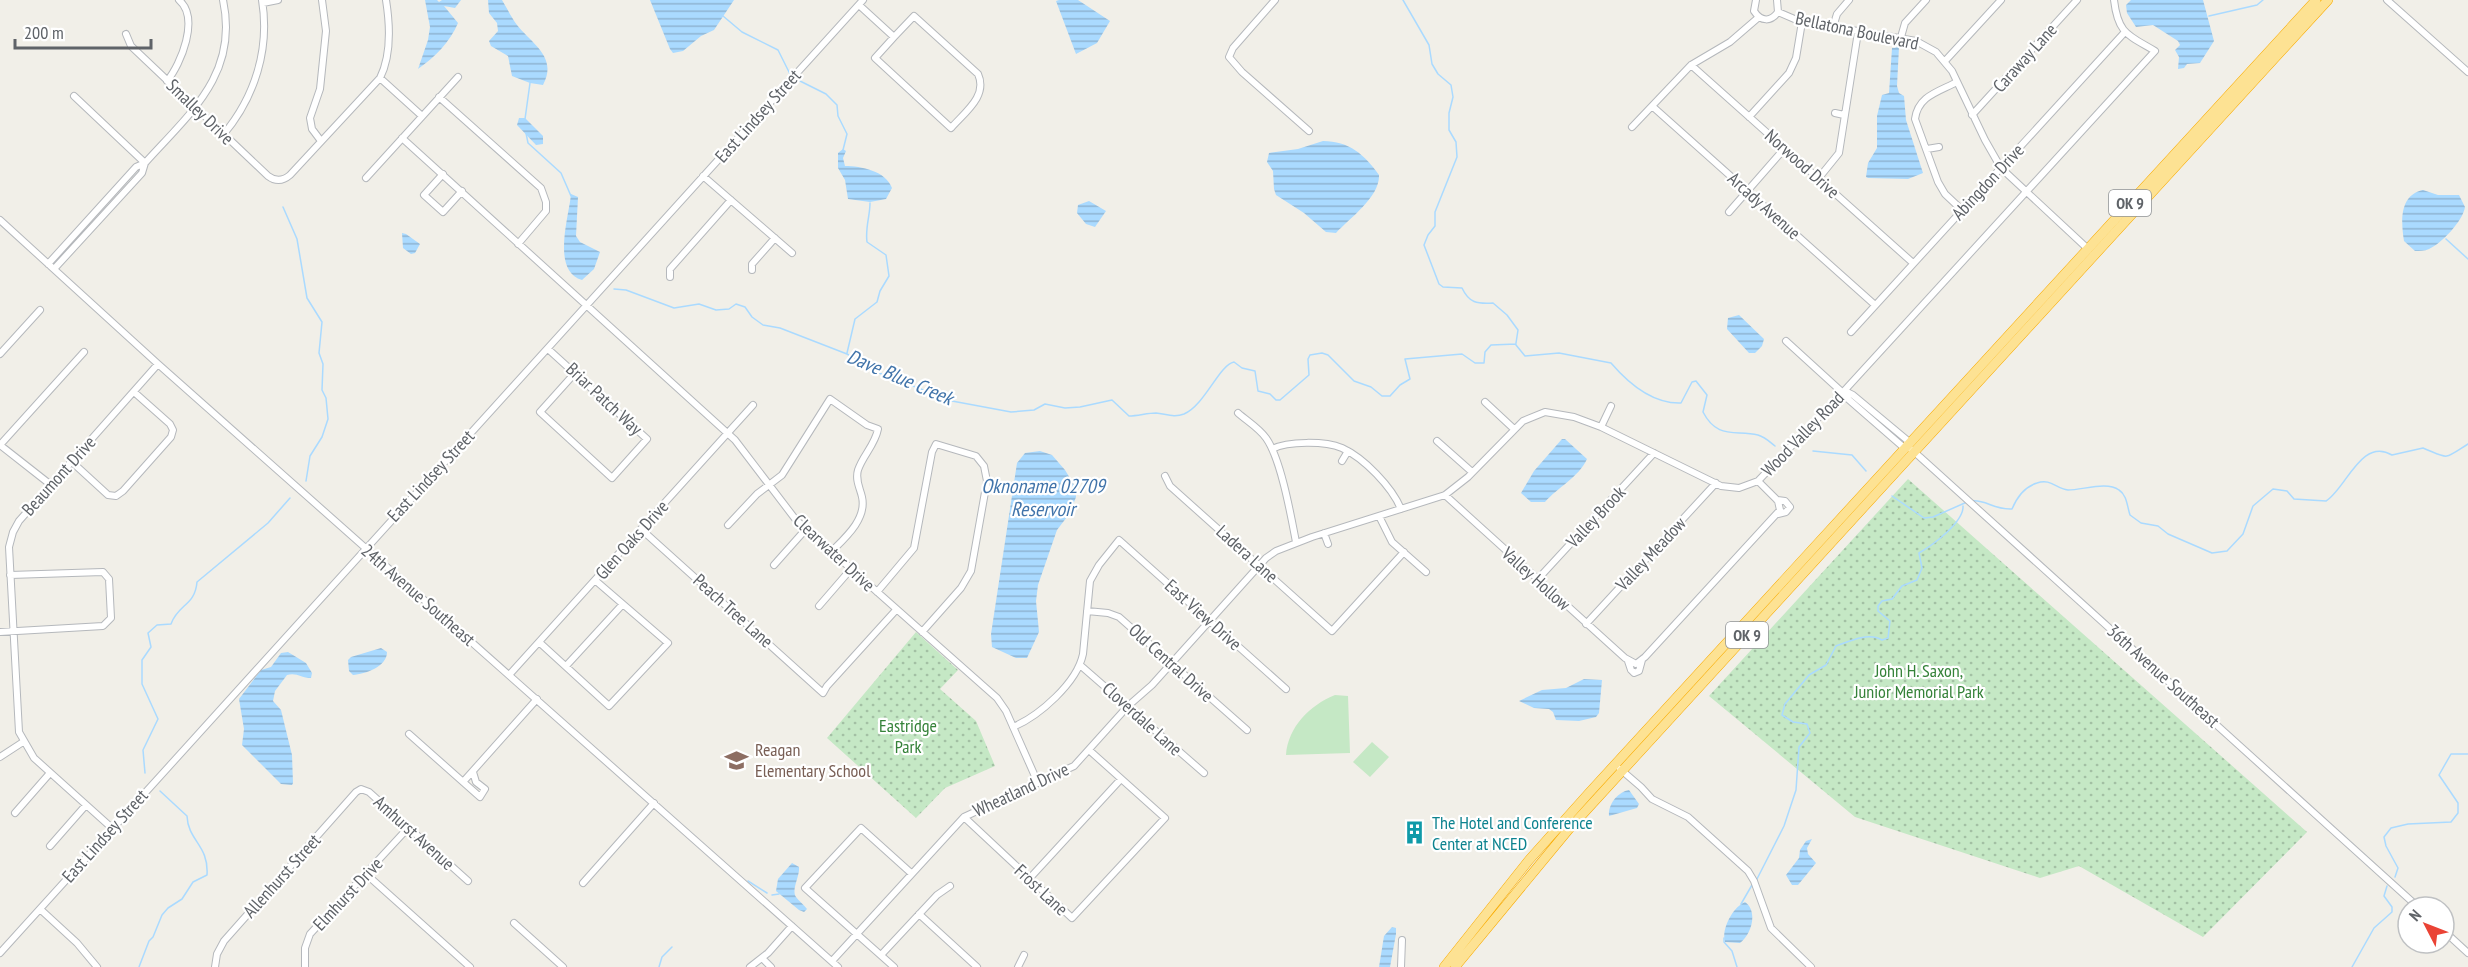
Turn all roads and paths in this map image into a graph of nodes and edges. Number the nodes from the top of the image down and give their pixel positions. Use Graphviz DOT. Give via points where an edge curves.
graph roads {
  1 [pos="179,0"];
  2 [pos="222,0"];
  3 [pos="278,0"];
  4 [pos="322,0"];
  5 [pos="386,0"];
  6 [pos="1275,0"];
  7 [pos="1777,0"];
  8 [pos="1850,0"];
  9 [pos="1926,0"];
  10 [pos="2001,0"];
  11 [pos="2077,0"];
  12 [pos="2114,0"];
  13 [pos="2316,0"];
  14 [pos="2328,0"];
  15 [pos="2387,0"];
  16 [pos="262,1"];
  17 [pos="1755,1"];
  18 [pos="861,2"];
  19 [pos="1778,12"];
  20 [pos="1759,18"];
  21 [pos="1802,22"];
  22 [pos="1833,27"];
  23 [pos="1858,32"];
  24 [pos="2124,33"];
  25 [pos="126,34"];
  26 [pos="894,37"];
  27 [pos="1901,37"];
  28 [pos="1945,61"];
  29 [pos="1691,65"];
  30 [pos="2468,72"];
  31 [pos="458,76"];
  32 [pos="380,78"];
  33 [pos="167,81"];
  34 [pos="1957,82"];
  35 [pos="74,96"];
  36 [pos="439,97"];
  37 [pos="1652,106"];
  38 [pos="195,108"];
  39 [pos="1834,113"];
  40 [pos="1844,115"];
  41 [pos="1972,115"];
  42 [pos="422,116"];
  43 [pos="1749,117"];
  44 [pos="1632,127"];
  45 [pos="1309,132"];
  46 [pos="223,135"];
  47 [pos="402,138"];
  48 [pos="321,141"];
  49 [pos="1939,147"];
  50 [pos="1784,149"];
  51 [pos="1927,149"];
  52 [pos="145,163"];
  53 [pos="2001,168"];
  54 [pos="443,174"];
  55 [pos="703,176"];
  56 [pos="366,178"];
  57 [pos="1818,179"];
  58 [pos="462,191"];
  59 [pos="1747,191"];
  60 [pos="2025,191"];
  61 [pos="731,200"];
  62 [pos="1962,210"];
  63 [pos="1729,212"];
  64 [pos="0,220"];
  65 [pos="774,238"];
  66 [pos="518,244"];
  67 [pos="2088,249"];
  68 [pos="792,254"];
  69 [pos="1913,263"];
  70 [pos="48,264"];
  71 [pos="54,269"];
  72 [pos="752,270"];
  73 [pos="670,277"];
  74 [pos="1875,305"];
  75 [pos="588,306"];
  76 [pos="40,310"];
  77 [pos="1851,332"];
  78 [pos="1785,341"];
  79 [pos="548,349"];
  80 [pos="84,352"];
  81 [pos="0,354"];
  82 [pos="158,364"];
  83 [pos="575,373"];
  84 [pos="134,392"];
  85 [pos="1844,392"];
  86 [pos="1485,402"];
  87 [pos="753,405"];
  88 [pos="1611,406"];
  89 [pos="1238,413"];
  90 [pos="1601,427"];
  91 [pos="1514,429"];
  92 [pos="728,434"];
  93 [pos="1437,441"];
  94 [pos="0,445"];
  95 [pos="1272,449"];
  96 [pos="1911,449"];
  97 [pos="1348,452"];
  98 [pos="1654,453"];
  99 [pos="1342,461"];
  100 [pos="72,462"];
  101 [pos="1472,472"];
  102 [pos="1165,476"];
  103 [pos="1758,481"];
  104 [pos="1716,483"];
  105 [pos="51,485"];
  106 [pos="769,485"];
  107 [pos="1445,495"];
  108 [pos="1401,509"];
  109 [pos="1379,516"];
  110 [pos="728,525"];
  111 [pos="806,529"];
  112 [pos="642,530"];
  113 [pos="1324,533"];
  114 [pos="1296,542"];
  115 [pos="1328,544"];
  116 [pos="364,548"];
  117 [pos="831,552"];
  118 [pos="1404,552"];
  119 [pos="774,565"];
  120 [pos="1259,565"];
  121 [pos="851,569"];
  122 [pos="1426,572"];
  123 [pos="10,575"];
  124 [pos="596,580"];
  125 [pos="1538,580"];
  126 [pos="876,592"];
  127 [pos="622,605"];
  128 [pos="819,606"];
  129 [pos="896,610"];
  130 [pos="1087,611"];
  131 [pos="1210,621"];
  132 [pos="1586,624"];
  133 [pos="0,632"];
  134 [pos="13,632"];
  135 [pos="922,632"];
  136 [pos="539,642"];
  137 [pos="1172,664"];
  138 [pos="1080,665"];
  139 [pos="567,666"];
  140 [pos="509,675"];
  141 [pos="1286,689"];
  142 [pos="537,699"];
  143 [pos="1128,706"];
  144 [pos="1013,727"];
  145 [pos="1246,730"];
  146 [pos="410,734"];
  147 [pos="23,742"];
  148 [pos="1089,750"];
  149 [pos="0,757"];
  150 [pos="1619,768"];
  151 [pos="473,772"];
  152 [pos="51,773"];
  153 [pos="1204,774"];
  154 [pos="1121,779"];
  155 [pos="464,782"];
  156 [pos="1038,783"];
  157 [pos="358,790"];
  158 [pos="654,803"];
  159 [pos="86,805"];
  160 [pos="15,813"];
  161 [pos="964,818"];
  162 [pos="408,828"];
  163 [pos="113,829"];
  164 [pos="50,846"];
  165 [pos="911,873"];
  166 [pos="366,874"];
  167 [pos="1029,879"];
  168 [pos="468,881"];
  169 [pos="583,883"];
  170 [pos="950,886"];
  171 [pos="2405,895"];
  172 [pos="40,909"];
  173 [pos="919,914"];
  174 [pos="514,923"];
  175 [pos="792,926"];
  176 [pos="855,933"];
  177 [pos="1402,940"];
  178 [pos="2456,942"];
  179 [pos="0,953"];
  180 [pos="2468,953"];
  181 [pos="881,955"];
  182 [pos="1024,955"];
  183 [pos="762,958"];
  184 [pos="832,961"];
  185 [pos="97,967"];
  186 [pos="215,967"];
  187 [pos="305,967"];
  188 [pos="470,967"];
  189 [pos="563,967"];
  190 [pos="750,967"];
  191 [pos="771,967"];
  192 [pos="838,967"];
  193 [pos="894,967"];
  194 [pos="977,967"];
  195 [pos="1018,967"];
  196 [pos="1401,967"];
  197 [pos="1444,967"];
  198 [pos="1455,967"];
  199 [pos="1811,967"];
  1 -- 33 [label="street" via="186,10 186,40 181,59"];
  2 -- 38 [label="street" via="226,26 222,58 210,88"];
  3 -- 16 [label="street"];
  4 -- 48 [label="street" via="326,31 320,89 310,118"];
  5 -- 32 [label="street" via="389,34"];
  6 -- 45 [label="street" via="1229,57"];
  7 -- 19 [label="street"];
  8 -- 22 [label="street" via="1837,14"];
  9 -- 27 [label="street" via="1905,23"];
  10 -- 28 [label="street"];
  11 -- 41 [label="street, Caraway Lane"];
  12 -- 24 [label="street"];
  13 -- 67 [label="highway, OK 9 / OK 9"];
  14 -- 96 [label="highway, OK 9 / OK 9"];
  15 -- 30 [label="street"];
  16 -- 46 [label="street" via="265,34 259,68 247,101"];
  17 -- 20 [label="street" via="1754,11"];
  18 -- 26 [label="street"];
  18 -- 55 [label="street, East Lindsey Street"];
  19 -- 20 [label="street" via="1770,19"];
  19 -- 21 [label="street, Bellatona Boulevard"];
  20 -- 29 [label="street" via="1730,42"];
  21 -- 22 [label="street, Bellatona Boulevard"];
  21 -- 43 [label="street" via="1796,58 1789,73"];
  22 -- 23 [label="street, Bellatona Boulevard"];
  23 -- 27 [label="street, Bellatona Boulevard"];
  23 -- 40 [label="street"];
  24 -- 53 [label="street, Abingdon Drive"];
  24 -- 60 [label="street, Wood Valley Road" via="2155,51"];
  25 -- 33 [label="street, Smalley Drive" via="131,46"];
  26 -- 26 [label="street" via="875,58 951,128 977,98 981,81 978,74 914,16"];
  27 -- 28 [label="street, Bellatona Boulevard" via="1926,45"];
  28 -- 34 [label="street, Bellatona Boulevard"];
  29 -- 37 [label="street"];
  29 -- 43 [label="street, Norwood Drive"];
  31 -- 36 [label="street"];
  32 -- 42 [label="street"];
  32 -- 48 [label="street"];
  33 -- 38 [label="street, Smalley Drive"];
  34 -- 41 [label="street, Bellatona Boulevard"];
  34 -- 51 [label="street" via="1921,101 1916,109 1915,119"];
  35 -- 52 [label="street"];
  36 -- 42 [label="street"];
  36 -- 66 [label="street" via="545,194 546,211"];
  37 -- 44 [label="street"];
  37 -- 59 [label="street, Arcady Avenue"];
  38 -- 46 [label="street, Smalley Drive"];
  38 -- 52 [label="street"];
  39 -- 40 [label="street"];
  40 -- 57 [label="street" via="1839,153"];
  41 -- 53 [label="street, Bellatona Boulevard"];
  42 -- 47 [label="street"];
  43 -- 50 [label="street, Norwood Drive"];
  46 -- 48 [label="street, Smalley Drive" via="268,176 282,180"];
  47 -- 54 [label="street, Clearwater Drive"];
  47 -- 56 [label="street"];
  49 -- 51 [label="street"];
  50 -- 57 [label="street, Norwood Drive"];
  50 -- 59 [label="street"];
  51 -- 62 [label="street" via="1938,182"];
  52 -- 70 [label="street" via="136,167"];
  52 -- 71 [label="street" via="142,173"];
  53 -- 60 [label="street, Bellatona Boulevard"];
  53 -- 62 [label="street, Abingdon Drive"];
  54 -- 58 [label="street, Clearwater Drive"];
  54 -- 58 [label="street" via="424,195 443,212"];
  55 -- 61 [label="street"];
  55 -- 75 [label="street, East Lindsey Street"];
  57 -- 69 [label="street, Norwood Drive"];
  58 -- 66 [label="street, Clearwater Drive"];
  59 -- 63 [label="street"];
  59 -- 74 [label="street, Arcady Avenue"];
  60 -- 67 [label="street, Bellatona Boulevard"];
  60 -- 85 [label="street, Wood Valley Road"];
  61 -- 65 [label="street"];
  61 -- 73 [label="street" via="670,269"];
  62 -- 69 [label="street, Abingdon Drive"];
  64 -- 70 [label="street, 24th Avenue Southeast"];
  65 -- 68 [label="street"];
  65 -- 72 [label="street" via="752,264"];
  66 -- 75 [label="street, Clearwater Drive"];
  67 -- 96 [label="highway, OK 9 / OK 9"];
  69 -- 74 [label="street, Abingdon Drive"];
  70 -- 71 [label="street, 24th Avenue Southeast"];
  71 -- 82 [label="street, 24th Avenue Southeast"];
  74 -- 77 [label="street, Abingdon Drive"];
  75 -- 79 [label="street, East Lindsey Street"];
  75 -- 92 [label="street, Clearwater Drive"];
  76 -- 81 [label="street"];
  78 -- 85 [label="street, 36th Avenue Southeast"];
  79 -- 83 [label="street, Briar Patch Way"];
  79 -- 116 [label="street, East Lindsey Street"];
  80 -- 94 [label="street"];
  82 -- 84 [label="street, Beaumont Drive"];
  82 -- 116 [label="street, 24th Avenue Southeast"];
  83 -- 83 [label="street, Briar Patch Way" via="647,439 612,478 540,412"];
  84 -- 100 [label="street, Beaumont Drive"];
  84 -- 100 [label="street" via="173,430 121,494 111,496"];
  85 -- 96 [label="street, 36th Avenue Southeast" via="1902,446"];
  85 -- 103 [label="street, Wood Valley Road"];
  86 -- 91 [label="street"];
  87 -- 92 [label="street, Glen Oaks Drive"];
  88 -- 90 [label="street"];
  89 -- 95 [label="street" via="1266,437"];
  90 -- 91 [label="street, Wood Valley Road" via="1545,412"];
  90 -- 98 [label="street, Wood Valley Road"];
  91 -- 101 [label="street, Wood Valley Road"];
  92 -- 106 [label="street, Clearwater Drive"];
  92 -- 112 [label="street, Glen Oaks Drive"];
  93 -- 101 [label="street"];
  94 -- 105 [label="street"];
  95 -- 97 [label="street" via="1330,445"];
  95 -- 114 [label="street"];
  96 -- 150 [label="highway, OK 9"];
  96 -- 171 [label="street, 36th Avenue Southeast"];
  97 -- 99 [label="street"];
  97 -- 108 [label="street" via="1381,479"];
  98 -- 104 [label="street, Wood Valley Road"];
  98 -- 125 [label="street, Valley Brook"];
  100 -- 105 [label="street, Beaumont Drive"];
  101 -- 107 [label="street, Wood Valley Road"];
  102 -- 120 [label="street, Ladera Lane" via="1170,486"];
  103 -- 104 [label="street, Wood Valley Road" via="1739,488"];
  103 -- 132 [label="street, Valley Hollow" via="1781,506 1777,514 1641,660 1636,664 1628,661"];
  104 -- 132 [label="street, Valley Meadow"];
  105 -- 123 [label="street, Beaumont Drive" via="13,532"];
  106 -- 110 [label="street"];
  106 -- 111 [label="street, Clearwater Drive"];
  106 -- 117 [label="street" via="782,475 830,399 878,429 857,475 862,500 860,518"];
  107 -- 108 [label="street, Wood Valley Road"];
  107 -- 125 [label="street, Valley Hollow"];
  108 -- 109 [label="street, Wood Valley Road"];
  109 -- 113 [label="street, Wood Valley Road"];
  109 -- 118 [label="street" via="1386,535"];
  111 -- 117 [label="street, Clearwater Drive"];
  111 -- 119 [label="street"];
  112 -- 124 [label="street, Glen Oaks Drive"];
  112 -- 129 [label="street, Peach Tree Lane" via="824,693"];
  113 -- 114 [label="street, Wood Valley Road"];
  113 -- 115 [label="street"];
  114 -- 120 [label="street, Wood Valley Road"];
  116 -- 140 [label="street, 24th Avenue Southeast"];
  116 -- 163 [label="street, East Lindsey Street"];
  117 -- 121 [label="street, Clearwater Drive"];
  118 -- 120 [label="street, Ladera Lane" via="1332,631"];
  118 -- 122 [label="street"];
  120 -- 131 [label="street, Wheatland Drive"];
  121 -- 126 [label="street, Clearwater Drive"];
  121 -- 128 [label="street"];
  123 -- 134 [label="street, Beaumont Drive"];
  123 -- 134 [label="street" via="103,572 109,579 111,618 103,626"];
  124 -- 127 [label="street"];
  124 -- 136 [label="street, Glen Oaks Drive"];
  125 -- 132 [label="street, Valley Hollow"];
  126 -- 129 [label="street, Clearwater Drive"];
  126 -- 135 [label="street" via="914,548 936,444 976,456 986,469 987,481 972,571"];
  127 -- 139 [label="street"];
  127 -- 139 [label="street" via="668,643 609,706"];
  129 -- 135 [label="street, Clearwater Drive"];
  130 -- 131 [label="street, East View Drive" via="1092,576 1119,540"];
  130 -- 137 [label="street, Old Central Drive" via="1116,615"];
  130 -- 138 [label="street"];
  131 -- 137 [label="street, Wheatland Drive"];
  131 -- 141 [label="street, East View Drive"];
  133 -- 134 [label="street"];
  134 -- 147 [label="street, Beaumont Drive" via="18,728"];
  135 -- 144 [label="street, Clearwater Drive" via="997,698"];
  136 -- 139 [label="street"];
  136 -- 140 [label="street, Glen Oaks Drive"];
  137 -- 143 [label="street, Wheatland Drive"];
  137 -- 145 [label="street, Old Central Drive"];
  138 -- 143 [label="street, Cloverdale Lane"];
  138 -- 144 [label="street" via="1037,715"];
  140 -- 142 [label="street, 24th Avenue Southeast"];
  142 -- 151 [label="street"];
  142 -- 158 [label="street, 24th Avenue Southeast"];
  143 -- 148 [label="street, Wheatland Drive"];
  143 -- 153 [label="street, Cloverdale Lane"];
  144 -- 156 [label="street, Clearwater Drive"];
  146 -- 155 [label="street"];
  147 -- 149 [label="street"];
  147 -- 152 [label="street"];
  148 -- 154 [label="street"];
  148 -- 156 [label="street, Wheatland Drive" via="1069,770"];
  150 -- 197 [label="highway, OK 9" via="1529,860"];
  150 -- 198 [label="highway, OK 9"];
  150 -- 199 [label="street" via="1652,799 1688,817 1748,871 1771,928"];
  151 -- 155 [label="street"];
  151 -- 155 [label="street" via="476,782 485,789 482,796"];
  152 -- 159 [label="street"];
  152 -- 160 [label="street"];
  154 -- 167 [label="street"];
  154 -- 167 [label="street, Frost Lane" via="1165,818 1072,918"];
  156 -- 161 [label="street, Wheatland Drive"];
  157 -- 162 [label="street, Amhurst Avenue" via="366,790"];
  157 -- 186 [label="street, Allenhurst Street" via="224,941"];
  158 -- 169 [label="street"];
  158 -- 175 [label="street, 24th Avenue Southeast"];
  159 -- 163 [label="street"];
  159 -- 164 [label="street"];
  161 -- 165 [label="street, Wheatland Drive"];
  161 -- 167 [label="street, Frost Lane"];
  162 -- 166 [label="street, Elmhurst Drive"];
  162 -- 168 [label="street, Amhurst Avenue"];
  163 -- 172 [label="street, East Lindsey Street"];
  165 -- 176 [label="street, Wheatland Drive"];
  165 -- 176 [label="street" via="861,828 805,888"];
  166 -- 187 [label="street, Elmhurst Drive" via="310,934"];
  166 -- 188 [label="street"];
  170 -- 173 [label="street"];
  172 -- 179 [label="street, East Lindsey Street"];
  172 -- 185 [label="street"];
  173 -- 181 [label="street"];
  173 -- 194 [label="street"];
  174 -- 189 [label="street"];
  175 -- 183 [label="street"];
  175 -- 184 [label="street, 24th Avenue Southeast"];
  176 -- 181 [label="street"];
  176 -- 184 [label="street, Wheatland Drive"];
  177 -- 196 [label="street"];
  178 -- 180 [label="street"];
  181 -- 193 [label="street"];
  182 -- 195 [label="street"];
  183 -- 190 [label="street"];
  183 -- 191 [label="street"];
  184 -- 192 [label="street, 24th Avenue Southeast"];
}
